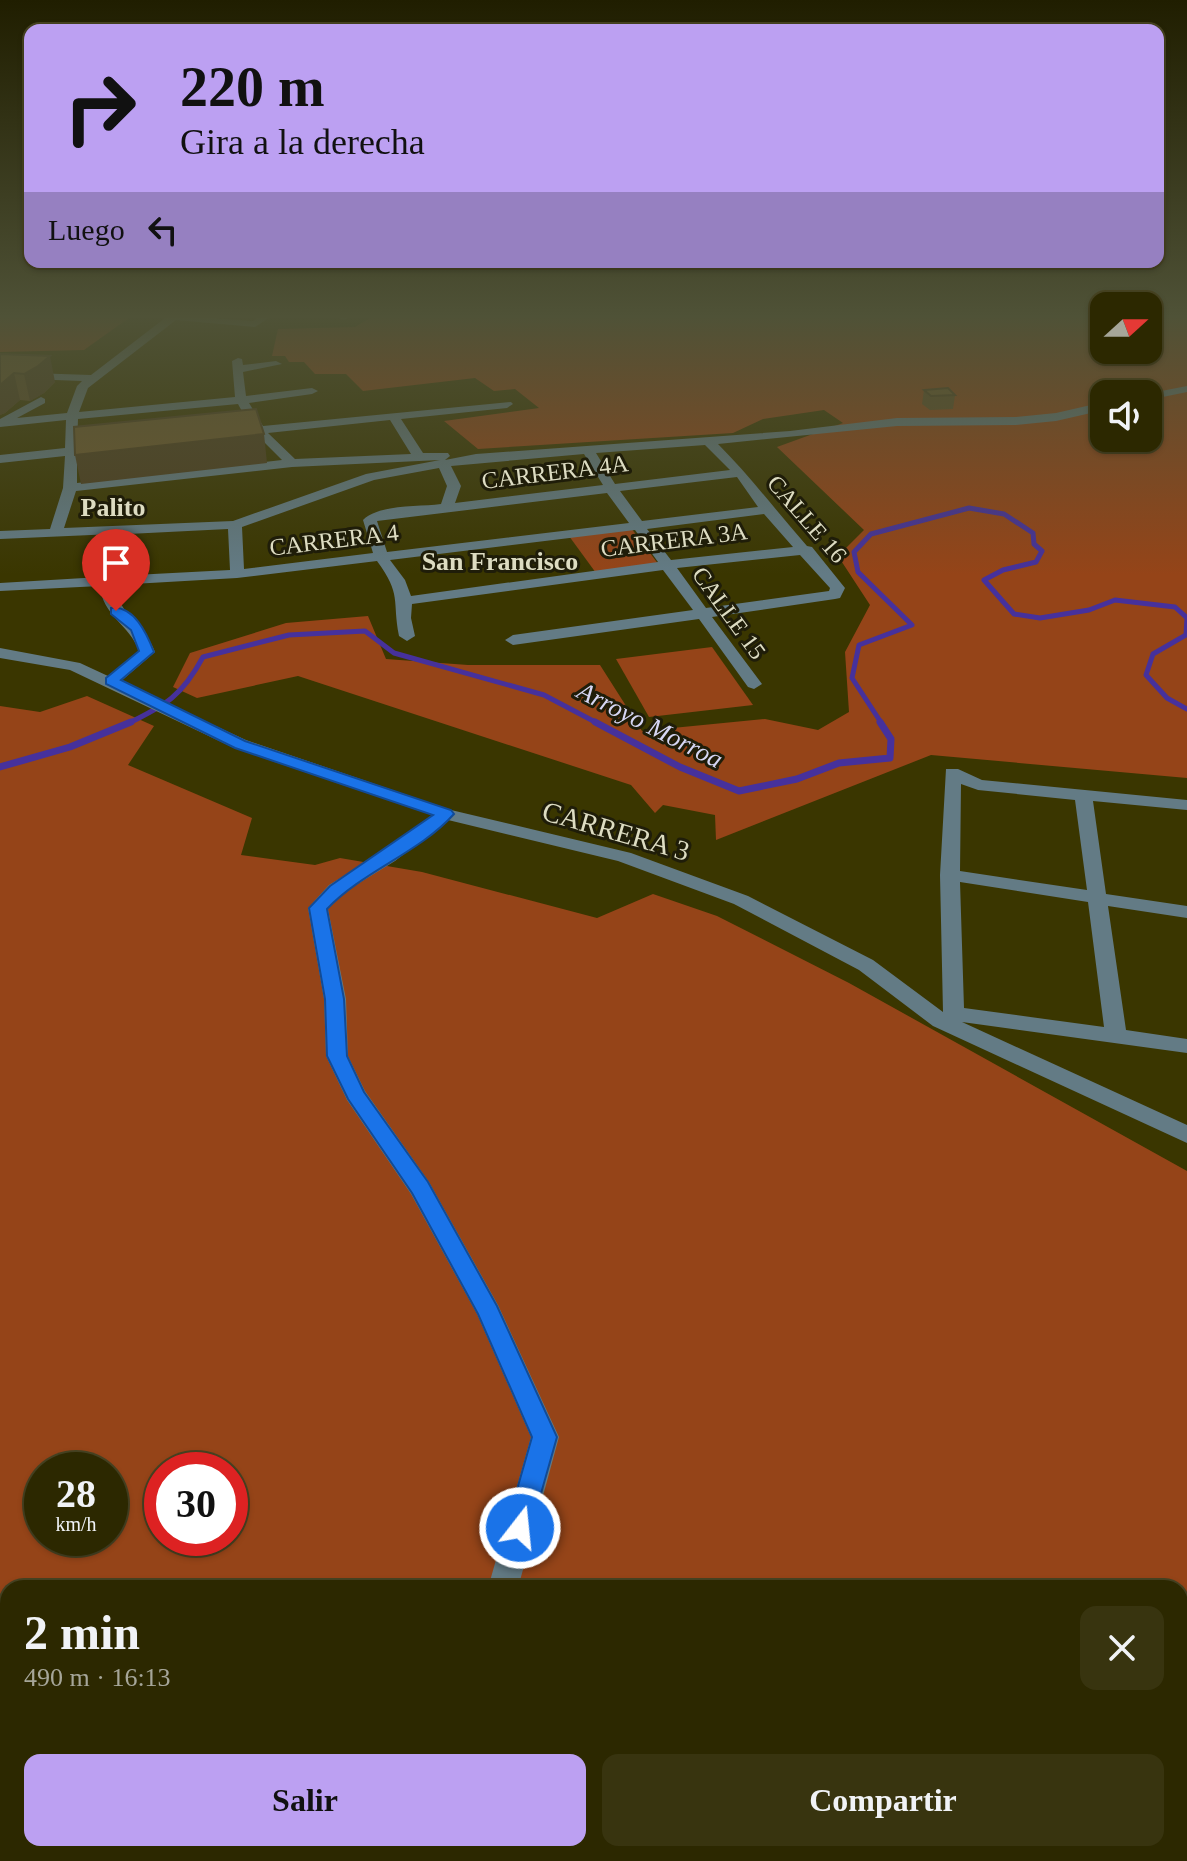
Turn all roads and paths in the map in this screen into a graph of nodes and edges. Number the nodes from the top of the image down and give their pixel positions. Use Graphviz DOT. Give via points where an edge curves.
graph roads {
  1 [pos="39,402"];
  2 [pos="75,402"];
  3 [pos="222,402"];
  4 [pos="243,402"];
  5 [pos="507,404"];
  6 [pos="1090,409"];
  7 [pos="957,410"];
  8 [pos="72,416"];
  9 [pos="393,416"];
  10 [pos="977,421"];
  11 [pos="0,422"];
  12 [pos="256,430"];
  13 [pos="225,434"];
  14 [pos="708,441"];
  15 [pos="117,446"];
  16 [pos="588,450"];
  17 [pos="71,451"];
  18 [pos="418,455"];
  19 [pos="476,458"];
  20 [pos="0,459"];
  21 [pos="292,463"];
  22 [pos="443,463"];
  23 [pos="740,473"];
  24 [pos="610,487"];
  25 [pos="70,488"];
  26 [pos="446,508"];
  27 [pos="767,510"];
  28 [pos="637,524"];
  29 [pos="235,525"];
  30 [pos="122,530"];
  31 [pos="56,533"];
  32 [pos="0,535"];
  33 [pos="807,550"];
  34 [pos="382,558"];
  35 [pos="667,565"];
  36 [pos="237,574"];
  37 [pos="106,582"];
  38 [pos="0,587"];
  39 [pos="405,601"];
  40 [pos="701,612"];
  41 [pos="407,636"];
  42 [pos="513,640"];
  43 [pos="0,653"];
  44 [pos="111,681"];
  45 [pos="754,684"];
  46 [pos="1083,793"];
  47 [pos="1187,806"];
  48 [pos="445,814"];
  49 [pos="950,875"];
  50 [pos="1097,900"];
  51 [pos="1187,912"];
  52 [pos="948,1017"];
  53 [pos="1116,1036"];
  54 [pos="1187,1046"];
  55 [pos="1187,1135"];
  56 [pos="505,1580"];
  1 -- 11 [label="street"];
  2 -- 8 [label="street"];
  3 -- 8 [label="street"];
  4 -- 12 [label="street"];
  5 -- 9 [label="street"];
  6 -- 10 [label="street" via="1056,417"];
  7 -- 10 [label="street"];
  8 -- 11 [label="street"];
  8 -- 17 [label="street"];
  9 -- 12 [label="street"];
  9 -- 18 [label="street"];
  10 -- 14 [label="street" via="897,422"];
  12 -- 13 [label="street"];
  12 -- 21 [label="street"];
  14 -- 16 [label="street"];
  14 -- 23 [label="street, CALLE 16"];
  15 -- 17 [label="street"];
  16 -- 19 [label="street"];
  16 -- 24 [label="street, CALLE 15"];
  17 -- 20 [label="street"];
  17 -- 25 [label="street"];
  18 -- 19 [label="street"];
  18 -- 21 [label="street"];
  19 -- 22 [label="street"];
  21 -- 25 [label="street"];
  22 -- 26 [label="street" via="454,486"];
  22 -- 29 [label="street" via="371,477"];
  23 -- 24 [label="street, CARRERA 4A"];
  23 -- 27 [label="street, CALLE 16"];
  24 -- 26 [label="street, CARRERA 4A"];
  24 -- 28 [label="street, CALLE 15"];
  25 -- 31 [label="street"];
  26 -- 34 [label="street, CARRERA 4A" via="370,520"];
  27 -- 28 [label="street, CARRERA 4"];
  27 -- 33 [label="street, CALLE 16"];
  28 -- 34 [label="street, CARRERA 4"];
  28 -- 35 [label="street, CALLE 15"];
  29 -- 30 [label="street"];
  29 -- 36 [label="street"];
  30 -- 31 [label="street"];
  30 -- 37 [label="street"];
  31 -- 32 [label="street"];
  33 -- 35 [label="street, CARRERA 3A"];
  33 -- 40 [label="street, CALLE 16" via="838,591 835,595"];
  34 -- 36 [label="street, CARRERA 4"];
  34 -- 39 [label="street"];
  35 -- 39 [label="street, CARRERA 3A"];
  35 -- 40 [label="street, CALLE 15"];
  36 -- 37 [label="street, CARRERA 4"];
  37 -- 38 [label="street, CARRERA 4"];
  37 -- 44 [label="street" via="116,611 137,628 147,652"];
  39 -- 41 [label="street"];
  40 -- 42 [label="street"];
  40 -- 45 [label="street, CALLE 15"];
  43 -- 44 [label="street, CARRERA 3" via="74,666"];
  44 -- 48 [label="street, CARRERA 3" via="240,744"];
  46 -- 47 [label="street"];
  46 -- 49 [label="street" via="978,785 952,773"];
  46 -- 50 [label="street"];
  48 -- 52 [label="street, CARRERA 3" via="624,857 741,900 866,965"];
  48 -- 56 [label="street" via="336,889 318,908 335,999 337,1056 489,1312 545,1437"];
  49 -- 50 [label="street"];
  49 -- 52 [label="street"];
  50 -- 51 [label="street"];
  50 -- 53 [label="street"];
  52 -- 53 [label="street"];
  52 -- 55 [label="street, CARRERA 3"];
  53 -- 54 [label="street"];
}
